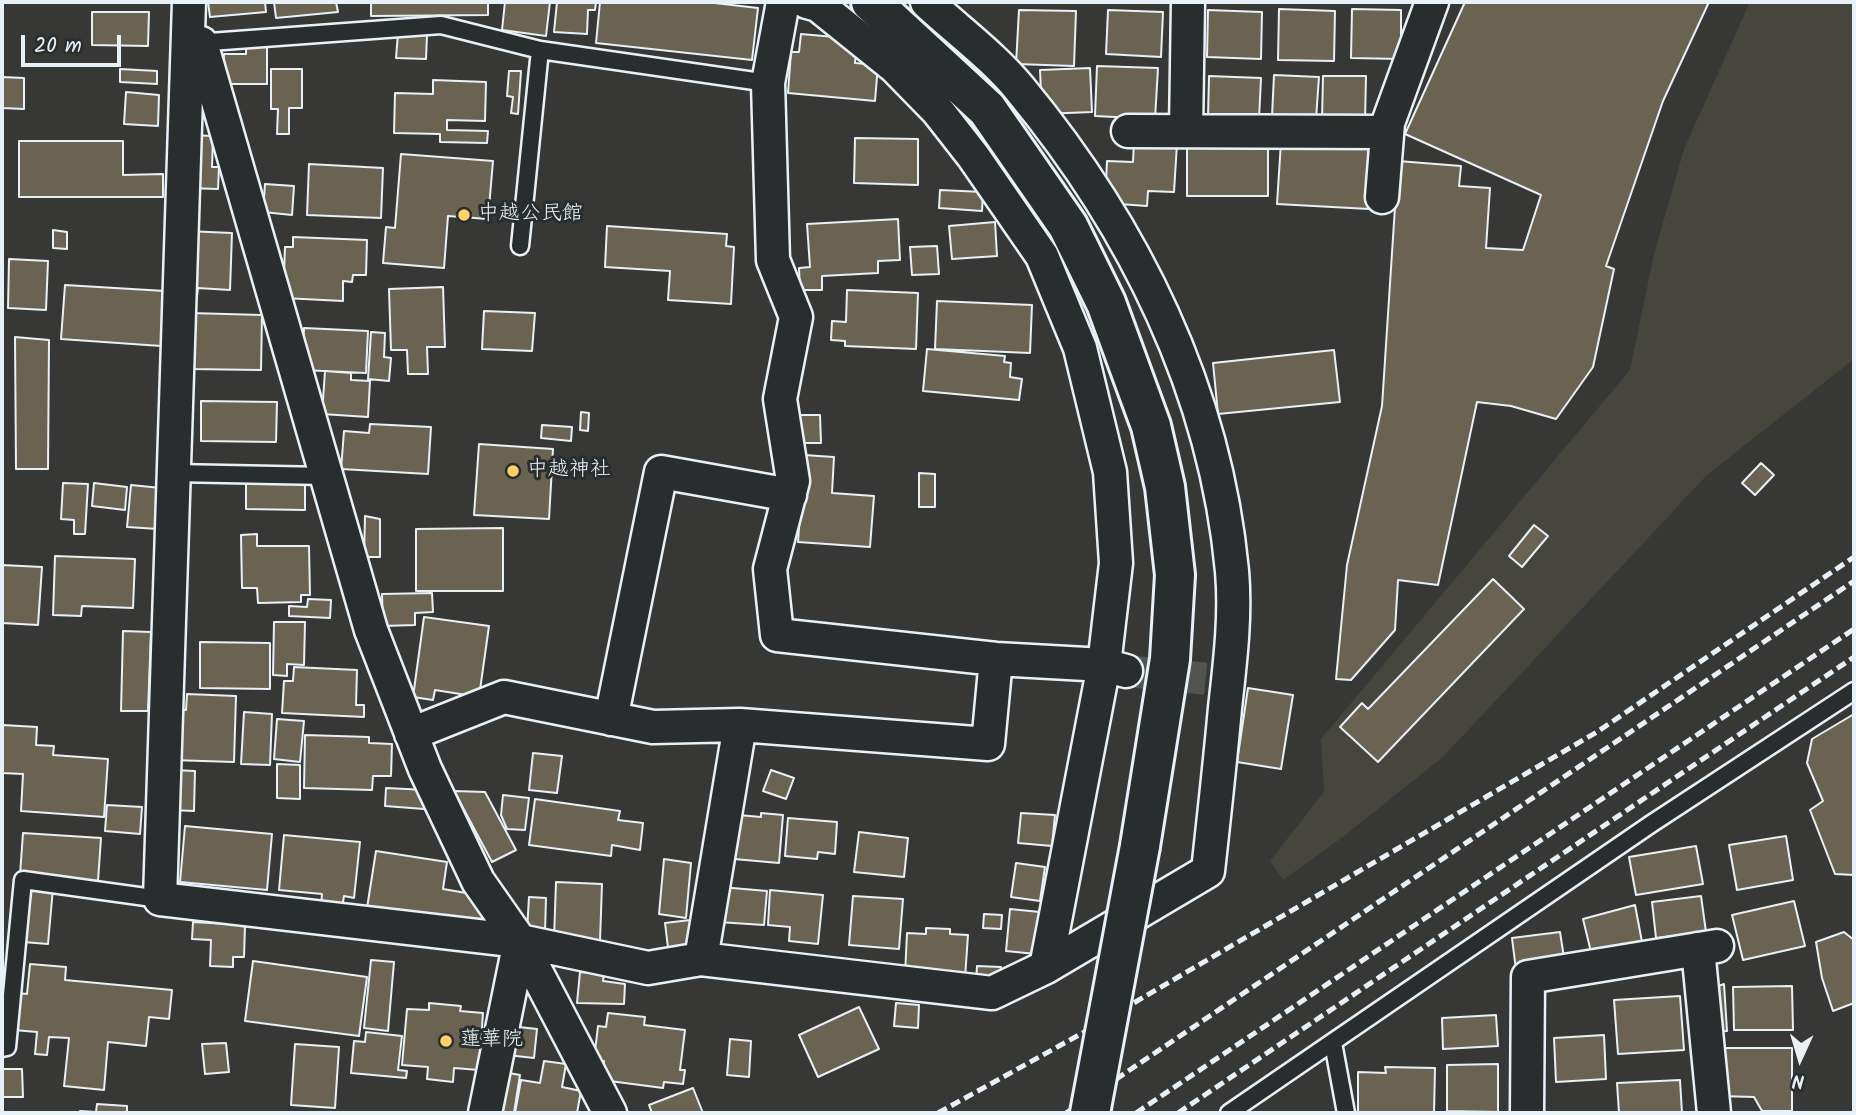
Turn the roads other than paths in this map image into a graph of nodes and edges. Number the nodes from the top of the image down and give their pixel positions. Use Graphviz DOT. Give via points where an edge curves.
graph roads {
  1 [pos="189,2"];
  2 [pos="783,2"];
  3 [pos="807,2"];
  4 [pos="871,2"];
  5 [pos="927,2"];
  6 [pos="1188,2"];
  7 [pos="1432,2"];
  8 [pos="194,43"];
  9 [pos="540,50"];
  10 [pos="768,83"];
  11 [pos="1128,131"];
  12 [pos="1186,131"];
  13 [pos="1387,132"];
  14 [pos="1382,197"];
  15 [pos="520,246"];
  16 [pos="174,473"];
  17 [pos="325,476"];
  18 [pos="789,495"];
  19 [pos="996,659"];
  20 [pos="1115,668"];
  21 [pos="1854,691"];
  22 [pos="611,719"];
  23 [pos="740,725"];
  24 [pos="411,734"];
  25 [pos="160,899"];
  26 [pos="520,940"];
  27 [pos="701,959"];
  28 [pos="1046,967"];
  29 [pos="1333,1043"];
  30 [pos="2,1048"];
  31 [pos="485,1113"];
  32 [pos="610,1113"];
  33 [pos="1090,1113"];
  34 [pos="1229,1113"];
  35 [pos="1346,1113"];
  36 [pos="1527,1113"];
  37 [pos="1714,1113"];
  1 -- 8 [label="street"];
  2 -- 10 [label="street"];
  3 -- 20 [label="street" via="818,5 895,67 937,110 1042,256 1080,348 1111,472"];
  4 -- 33 [label="street, bridge" via="987,109 1068,226 1106,303 1152,426 1165,486 1175,575 1170,659"];
  5 -- 28 [label="street" via="1018,87 1093,187 1133,252 1170,326 1216,478 1232,571 1218,681 1209,872"];
  6 -- 12 [label="street"];
  7 -- 13 [label="street"];
  8 -- 9 [label="lane" via="442,24"];
  8 -- 16 [label="street"];
  8 -- 17 [label="street"];
  9 -- 10 [label="lane"];
  9 -- 15 [label="lane"];
  10 -- 18 [label="street" via="773,260 796,317 780,399 793,481"];
  11 -- 12 [label="street"];
  12 -- 13 [label="street"];
  13 -- 14 [label="street"];
  16 -- 17 [label="lane"];
  16 -- 25 [label="street"];
  17 -- 24 [label="street" via="371,630"];
  18 -- 19 [label="street" via="770,569 777,635"];
  18 -- 22 [label="street" via="661,472"];
  19 -- 20 [label="street"];
  19 -- 23 [label="street" via="988,744"];
  20 -- 28 [label="street"];
  21 -- 29 [label="lane"];
  22 -- 23 [label="street" via="653,727"];
  22 -- 24 [label="street" via="504,697"];
  23 -- 27 [label="street"];
  24 -- 26 [label="street" via="478,881"];
  25 -- 26 [label="street"];
  25 -- 30 [label="lane" via="23,880 8,1047"];
  26 -- 27 [label="street" via="649,968"];
  26 -- 31 [label="street"];
  26 -- 32 [label="street"];
  27 -- 28 [label="street" via="992,993"];
  29 -- 34 [label="lane"];
  29 -- 35 [label="lane"];
  36 -- 37 [label="street" via="1528,978 1708,948"];
}
